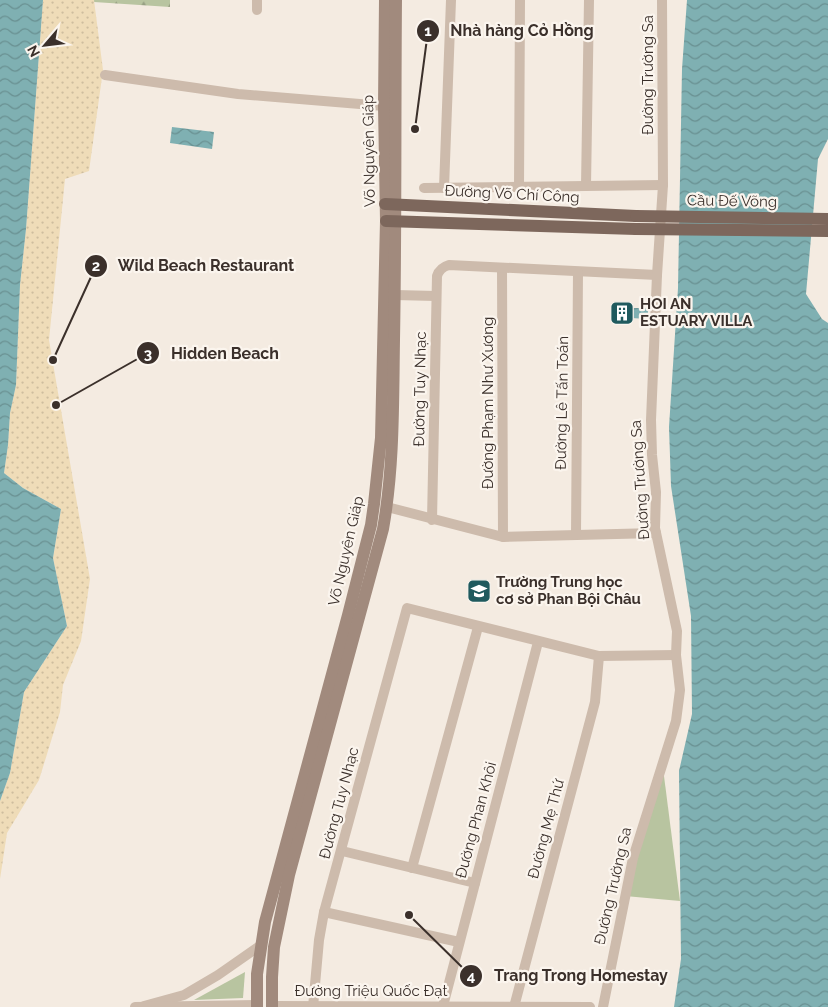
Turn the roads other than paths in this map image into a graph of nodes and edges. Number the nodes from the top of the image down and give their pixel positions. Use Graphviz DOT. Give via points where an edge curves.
graph roads {
  1 [pos="385,0"];
  2 [pos="396,0"];
  3 [pos="451,0"];
  4 [pos="520,0"];
  5 [pos="589,0"];
  6 [pos="662,0"];
  7 [pos="105,75"];
  8 [pos="384,106"];
  9 [pos="390,145"];
  10 [pos="664,185"];
  11 [pos="586,186"];
  12 [pos="519,187"];
  13 [pos="424,188"];
  14 [pos="444,188"];
  15 [pos="391,205"];
  16 [pos="828,219"];
  17 [pos="391,221"];
  18 [pos="636,222"];
  19 [pos="828,231"];
  20 [pos="502,268"];
  21 [pos="578,272"];
  22 [pos="656,276"];
  23 [pos="395,295"];
  24 [pos="436,296"];
  25 [pos="381,505"];
  26 [pos="432,520"];
  27 [pos="656,533"];
  28 [pos="576,535"];
  29 [pos="503,537"];
  30 [pos="478,627"];
  31 [pos="538,642"];
  32 [pos="676,655"];
  33 [pos="599,656"];
  34 [pos="342,851"];
  35 [pos="412,868"];
  36 [pos="475,883"];
  37 [pos="324,912"];
  38 [pos="459,942"];
  39 [pos="260,945"];
  40 [pos="140,1006"];
  41 [pos="257,1006"];
  42 [pos="272,1006"];
  43 [pos="313,1006"];
  44 [pos="443,1006"];
  45 [pos="218,1007"];
  46 [pos="514,1007"];
  47 [pos="590,1007"];
  48 [pos="603,1007"];
  1 -- 8 [label="main road, Võ Nguyên Giáp"];
  2 -- 9 [label="main road, Võ Nguyên Giáp"];
  3 -- 14 [label="street"];
  4 -- 12 [label="street"];
  5 -- 11 [label="street"];
  6 -- 10 [label="street, Đường Trường Sa"];
  7 -- 8 [label="street" via="238,94"];
  8 -- 9 [label="main road, Võ Nguyên Giáp"];
  9 -- 15 [label="main road, Võ Nguyên Giáp"];
  10 -- 11 [label="street"];
  10 -- 22 [label="street, Đường Trường Sa"];
  11 -- 12 [label="street"];
  12 -- 14 [label="street"];
  13 -- 14 [label="street"];
  15 -- 17 [label="main road, Võ Nguyên Giáp"];
  15 -- 18 [label="main road, Đường Võ Chí Công"];
  16 -- 18 [label="main road, Cầu Đế Võng, bridge"];
  17 -- 18 [label="main road, Đường Võ Chí Công"];
  17 -- 23 [label="main road, Võ Nguyên Giáp"];
  17 -- 25 [label="main road, Võ Nguyên Giáp"];
  18 -- 19 [label="main road, Cầu Đế Võng, bridge"];
  20 -- 21 [label="street"];
  20 -- 24 [label="street, Đường Tuy Nhạc" via="443,267 436,276"];
  20 -- 29 [label="street, Đường Phạm Như Xương"];
  21 -- 22 [label="street"];
  21 -- 28 [label="street, Đường Lê Tấn Toán"];
  22 -- 27 [label="street, Đường Trường Sa" via="651,420"];
  23 -- 24 [label="street"];
  23 -- 25 [label="main road, Võ Nguyên Giáp" via="392,441"];
  24 -- 26 [label="street, Đường Tuy Nhạc"];
  25 -- 26 [label="street"];
  25 -- 39 [label="main road, Võ Nguyên Giáp" via="371,525"];
  25 -- 42 [label="main road, Võ Nguyên Giáp" via="383,529 277,925"];
  26 -- 29 [label="street"];
  27 -- 28 [label="street"];
  27 -- 32 [label="street, Đường Trường Sa" via="676,624"];
  28 -- 29 [label="street"];
  30 -- 31 [label="street"];
  30 -- 34 [label="street, Đường Tuy Nhạc" via="407,608"];
  30 -- 35 [label="street"];
  31 -- 33 [label="street"];
  31 -- 36 [label="street, Đường Phan Khôi"];
  32 -- 33 [label="street"];
  32 -- 48 [label="street, Đường Trường Sa" via="680,690 676,721 633,858"];
  33 -- 46 [label="street, Đường Mẹ Thứ" via="595,702"];
  34 -- 35 [label="street"];
  34 -- 37 [label="street, Đường Tuy Nhạc"];
  35 -- 36 [label="street"];
  36 -- 38 [label="street, Đường Phan Khôi"];
  37 -- 38 [label="street"];
  37 -- 43 [label="street, Đường Tuy Nhạc"];
  38 -- 44 [label="street, Đường Phan Khôi"];
  39 -- 40 [label="street" via="218,976 184,995"];
  39 -- 41 [label="main road, Võ Nguyên Giáp"];
  40 -- 45 [label="street"];
  41 -- 42 [label="main road"];
  41 -- 45 [label="street"];
  42 -- 43 [label="street, Đường Triệu Quốc Đạt"];
  43 -- 44 [label="street, Đường Triệu Quốc Đạt"];
  44 -- 46 [label="street, Đường Triệu Quốc Đạt"];
  46 -- 47 [label="street, Đường Triệu Quốc Đạt"];
}
